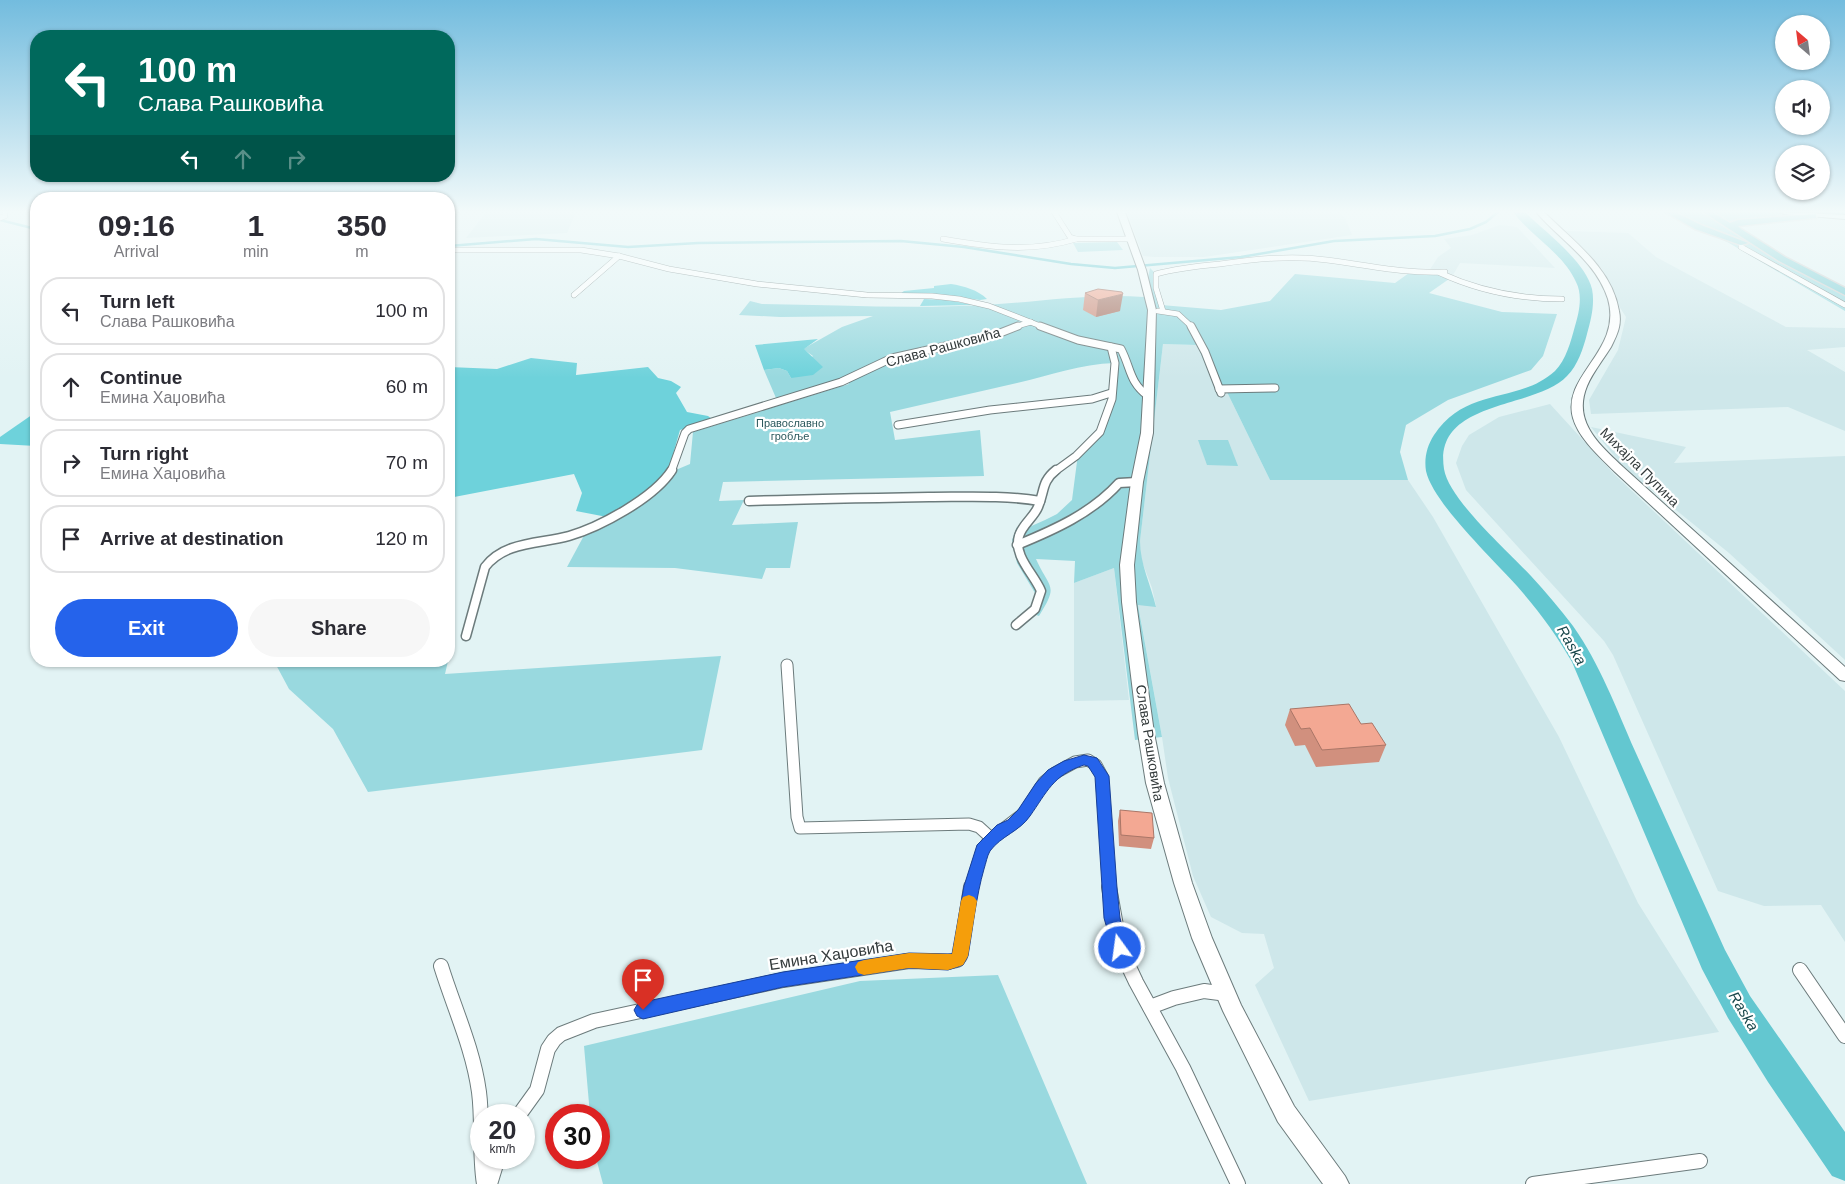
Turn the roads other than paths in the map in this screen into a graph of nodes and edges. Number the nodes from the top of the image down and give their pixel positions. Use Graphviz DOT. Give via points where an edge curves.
graph roads {
  1 [pos="605,267"];
  2 [pos="664,267"];
  3 [pos="1141,267"];
  4 [pos="1186,267"];
  5 [pos="1367,267"];
  6 [pos="1594,267"];
  7 [pos="1777,267"];
  8 [pos="1796,267"];
  9 [pos="1845,292"];
  10 [pos="574,295"];
  11 [pos="1562,299"];
  12 [pos="1845,305"];
  13 [pos="1157,311"];
  14 [pos="1031,322"];
  15 [pos="1111,348"];
  16 [pos="1275,388"];
  17 [pos="1111,393"];
  18 [pos="1148,396"];
  19 [pos="898,425"];
  20 [pos="1137,482"];
  21 [pos="750,501"];
  22 [pos="1040,501"];
  23 [pos="1017,545"];
  24 [pos="1016,625"];
  25 [pos="466,636"];
  26 [pos="787,665"];
  27 [pos="1845,676"];
  28 [pos="991,838"];
  29 [pos="441,966"];
  30 [pos="1800,970"];
  31 [pos="1227,994"];
  32 [pos="1150,1007"];
  33 [pos="1845,1036"];
  34 [pos="527,1104"];
  35 [pos="1700,1161"];
  36 [pos="495,1169"];
  37 [pos="484,1184"];
  38 [pos="490,1184"];
  39 [pos="1238,1184"];
  40 [pos="1337,1184"];
  41 [pos="1534,1184"];
  1 -- 10 [label="street"];
  2 -- 14 [label="street" via="757,284 858,295 959,299"];
  3 -- 13 [label="main road, Слава Рашковића"];
  4 -- 13 [label="street, Слава Рашковића" via="1156,274"];
  5 -- 11 [label="street, Слава Рашковића" via="1442,272 1466,285 1502,294 1533,300"];
  6 -- 27 [label="main road, Михајла Пупина" via="1606,285 1615,311 1615,328 1578,396 1576,411 1584,431 1623,473"];
  7 -- 12 [label="street"];
  8 -- 9 [label="main road"];
  13 -- 16 [label="street" via="1178,313 1187,319 1202,345 1220,390"];
  13 -- 18 [label="main road, Слава Рашковића"];
  14 -- 15 [label="street" via="1078,340"];
  14 -- 25 [label="street, Слава Рашковића" via="995,335 892,358 841,382 689,429 685,432 671,472 656,489 598,526 568,536 506,548 492,558 485,567"];
  15 -- 17 [label="street" via="1115,363"];
  15 -- 18 [label="street" via="1121,349 1133,384"];
  17 -- 19 [label="street" via="1092,399 990,410"];
  17 -- 22 [label="street" via="1111,404 1100,432 1076,456 1047,477"];
  18 -- 20 [label="main road, Слава Рашковића" via="1147,433"];
  20 -- 23 [label="street" via="1119,483 1087,510"];
  20 -- 31 [label="main road, Слава Рашковића" via="1127,557 1128,592 1149,755 1174,857 1202,938"];
  21 -- 22 [label="street" via="977,496"];
  22 -- 23 [label="street" via="1032,520 1020,533"];
  23 -- 24 [label="street" via="1022,560 1041,591 1035,609"];
  26 -- 28 [label="street" via="800,828 969,824"];
  28 -- 32 [label="street, Емина Хаџовића" via="1024,814 1041,787 1060,770 1084,760 1096,765 1102,776 1108,876 1116,935 1127,965"];
  28 -- 34 [label="street, Емина Хаџовића" via="982,849 957,960 909,961 783,980 594,1021 554,1040 537,1090"];
  29 -- 37 [label="street" via="467,1041 478,1090 479,1153"];
  30 -- 33 [label="street"];
  31 -- 32 [label="street" via="1204,990"];
  31 -- 40 [label="main road, Слава Рашковића" via="1282,1106"];
  32 -- 39 [label="street"];
  35 -- 41 [label="street"];
  36 -- 38 [label="street"];
}
